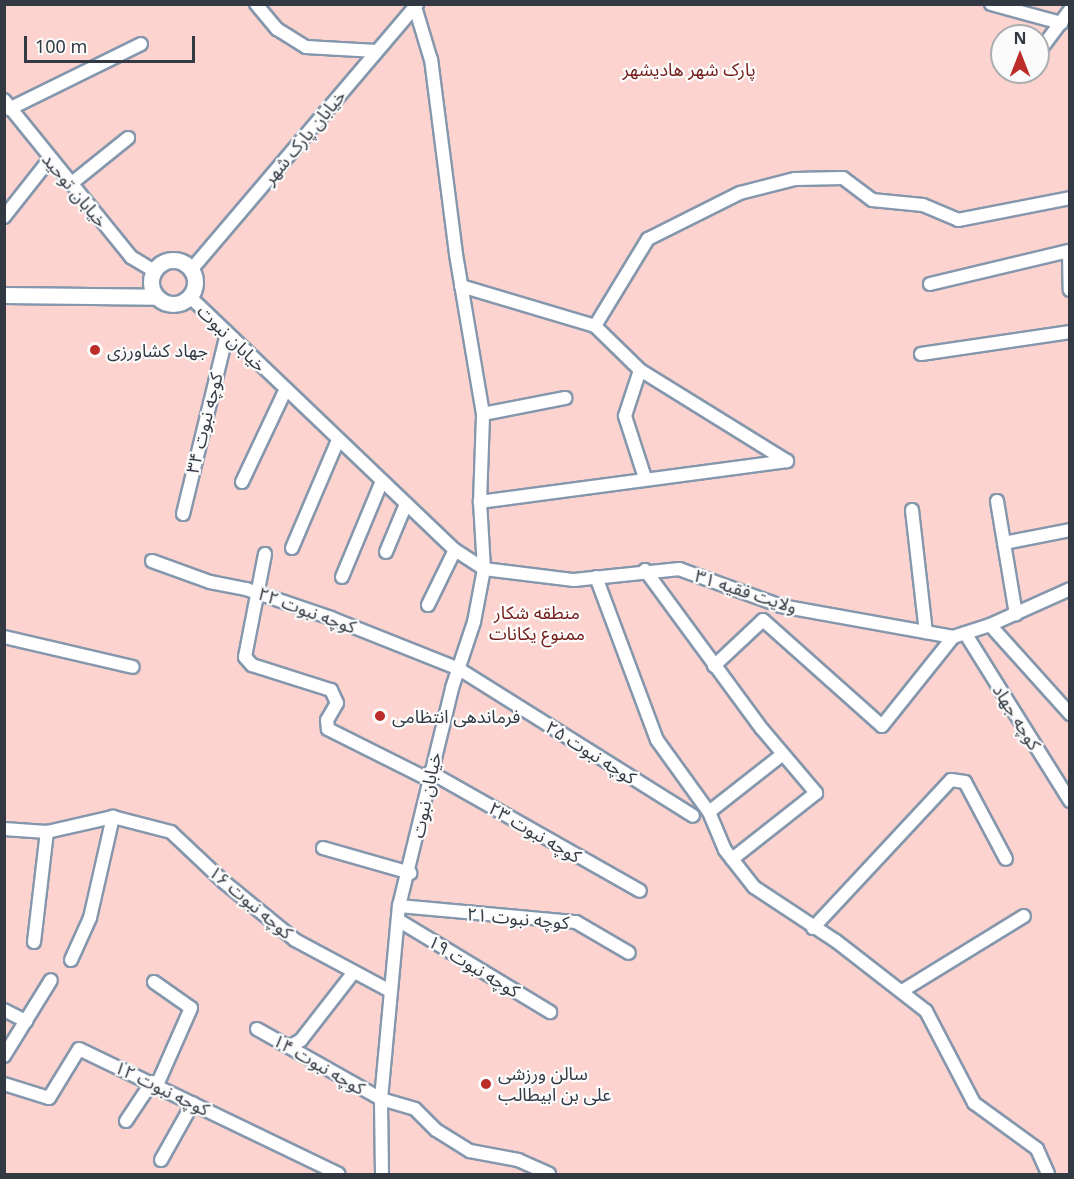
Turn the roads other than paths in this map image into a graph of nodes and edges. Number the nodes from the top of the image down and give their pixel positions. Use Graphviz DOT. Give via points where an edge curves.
graph roads {
  1 [pos="256,4"];
  2 [pos="991,4"];
  3 [pos="416,6"];
  4 [pos="1070,10"];
  5 [pos="1061,23"];
  6 [pos="1050,37"];
  7 [pos="141,44"];
  8 [pos="376,51"];
  9 [pos="7,105"];
  10 [pos="128,138"];
  11 [pos="49,159"];
  12 [pos="72,183"];
  13 [pos="1070,198"];
  14 [pos="4,217"];
  15 [pos="191,270"];
  16 [pos="154,271"];
  17 [pos="930,284"];
  18 [pos="461,286"];
  19 [pos="1070,290"];
  20 [pos="4,295"];
  21 [pos="189,296"];
  22 [pos="157,297"];
  23 [pos="595,326"];
  24 [pos="1070,332"];
  25 [pos="227,333"];
  26 [pos="921,354"];
  27 [pos="640,370"];
  28 [pos="286,389"];
  29 [pos="565,398"];
  30 [pos="483,414"];
  31 [pos="338,440"];
  32 [pos="645,478"];
  33 [pos="382,481"];
  34 [pos="242,482"];
  35 [pos="997,501"];
  36 [pos="480,502"];
  37 [pos="406,504"];
  38 [pos="912,510"];
  39 [pos="183,514"];
  40 [pos="1070,530"];
  41 [pos="1004,543"];
  42 [pos="292,548"];
  43 [pos="455,550"];
  44 [pos="386,552"];
  45 [pos="265,554"];
  46 [pos="152,561"];
  47 [pos="484,569"];
  48 [pos="645,570"];
  49 [pos="342,577"];
  50 [pos="596,577"];
  51 [pos="1070,589"];
  52 [pos="258,593"];
  53 [pos="428,605"];
  54 [pos="1016,614"];
  55 [pos="990,625"];
  56 [pos="926,632"];
  57 [pos="959,635"];
  58 [pos="4,637"];
  59 [pos="714,666"];
  60 [pos="133,668"];
  61 [pos="459,669"];
  62 [pos="1070,714"];
  63 [pos="783,754"];
  64 [pos="429,775"];
  65 [pos="1070,801"];
  66 [pos="709,812"];
  67 [pos="693,816"];
  68 [pos="113,817"];
  69 [pos="4,829"];
  70 [pos="47,832"];
  71 [pos="323,848"];
  72 [pos="732,859"];
  73 [pos="1006,859"];
  74 [pos="410,873"];
  75 [pos="640,891"];
  76 [pos="399,906"];
  77 [pos="1024,915"];
  78 [pos="398,920"];
  79 [pos="813,928"];
  80 [pos="34,942"];
  81 [pos="629,953"];
  82 [pos="71,960"];
  83 [pos="354,972"];
  84 [pos="51,980"];
  85 [pos="154,982"];
  86 [pos="390,991"];
  87 [pos="902,991"];
  88 [pos="4,1010"];
  89 [pos="550,1012"];
  90 [pos="26,1020"];
  91 [pos="257,1029"];
  92 [pos="289,1047"];
  93 [pos="4,1056"];
  94 [pos="154,1083"];
  95 [pos="4,1084"];
  96 [pos="381,1099"];
  97 [pos="193,1103"];
  98 [pos="126,1121"];
  99 [pos="161,1160"];
  100 [pos="339,1174"];
  101 [pos="382,1174"];
  102 [pos="549,1174"];
  103 [pos="1048,1174"];
  1 -- 8 [label="street" via="277,29 306,47"];
  2 -- 5 [label="street"];
  3 -- 8 [label="street, خیابان پارک شهر"];
  3 -- 18 [label="street" via="431,60"];
  4 -- 5 [label="street"];
  5 -- 6 [label="street"];
  7 -- 9 [label="street"];
  8 -- 15 [label="street, خیابان پارک شهر"];
  9 -- 11 [label="street, خیابان توحید"];
  10 -- 12 [label="street"];
  11 -- 12 [label="street, خیابان توحید"];
  11 -- 14 [label="street"];
  12 -- 16 [label="street, خیابان توحید" via="132,257"];
  13 -- 23 [label="street" via="958,220 923,206 872,200 843,178 795,179 740,193 648,239"];
  15 -- 16 [label="main road" via="174,260 161,263"];
  15 -- 21 [label="main road" via="195,283"];
  16 -- 22 [label="main road" via="151,285"];
  17 -- 19 [label="street" via="1069,251"];
  18 -- 23 [label="street"];
  18 -- 30 [label="street"];
  20 -- 22 [label="main road"];
  21 -- 22 [label="main road" via="170,304"];
  21 -- 25 [label="street, خیابان نبوت"];
  23 -- 27 [label="street"];
  24 -- 26 [label="street"];
  25 -- 28 [label="street, خیابان نبوت"];
  25 -- 39 [label="street, کوچه نبوت ۳۴"];
  27 -- 32 [label="street" via="626,416"];
  27 -- 32 [label="street" via="787,461"];
  28 -- 31 [label="street, خیابان نبوت"];
  28 -- 34 [label="street"];
  29 -- 30 [label="street"];
  30 -- 36 [label="street"];
  31 -- 33 [label="street, خیابان نبوت"];
  31 -- 42 [label="street"];
  32 -- 36 [label="street"];
  33 -- 37 [label="street, خیابان نبوت"];
  33 -- 49 [label="street"];
  35 -- 41 [label="street"];
  36 -- 47 [label="street"];
  37 -- 43 [label="street, خیابان نبوت"];
  37 -- 44 [label="street"];
  38 -- 56 [label="street"];
  40 -- 41 [label="street"];
  41 -- 54 [label="street"];
  43 -- 47 [label="street, خیابان نبوت"];
  43 -- 53 [label="street"];
  45 -- 52 [label="street"];
  46 -- 52 [label="street, کوچه نبوت ۲۲" via="210,582"];
  47 -- 50 [label="street, ولایت فقیه ۳۱" via="574,580"];
  47 -- 61 [label="street, خیابان نبوت" via="474,622"];
  48 -- 50 [label="street, ولایت فقیه ۳۱"];
  48 -- 56 [label="street, ولایت فقیه ۳۱" via="679,569 781,606"];
  48 -- 59 [label="street"];
  50 -- 66 [label="street" via="657,740"];
  51 -- 54 [label="street, ولایت فقیه ۳۱"];
  52 -- 61 [label="street, کوچه نبوت ۲۲"];
  52 -- 64 [label="street, کوچه نبوت ۲۳" via="246,657 252,665 331,690 337,704 327,720 328,729"];
  54 -- 55 [label="street, ولایت فقیه ۳۱"];
  55 -- 57 [label="street, ولایت فقیه ۳۱"];
  55 -- 62 [label="street"];
  56 -- 57 [label="street, ولایت فقیه ۳۱"];
  57 -- 59 [label="street" via="882,726 763,620"];
  57 -- 65 [label="street, کوچه جهاد"];
  58 -- 60 [label="street"];
  59 -- 63 [label="street"];
  61 -- 64 [label="street, خیابان نبوت"];
  61 -- 67 [label="street, کوچه نبوت ۲۵"];
  63 -- 66 [label="street"];
  63 -- 72 [label="street" via="816,793"];
  64 -- 74 [label="street, خیابان نبوت"];
  64 -- 75 [label="street, کوچه نبوت ۲۳"];
  66 -- 72 [label="street"];
  68 -- 70 [label="street"];
  68 -- 82 [label="street" via="90,918"];
  68 -- 83 [label="street, کوچه نبوت ۱۶" via="171,832 295,940"];
  69 -- 70 [label="street"];
  70 -- 80 [label="street"];
  71 -- 74 [label="street"];
  72 -- 79 [label="street" via="754,887"];
  73 -- 79 [label="street" via="966,782 951,780"];
  74 -- 76 [label="street, خیابان نبوت"];
  76 -- 78 [label="street, خیابان نبوت"];
  76 -- 81 [label="street, کوچه نبوت ۲۱" via="576,922"];
  77 -- 87 [label="street"];
  78 -- 86 [label="street, خیابان نبوت"];
  78 -- 89 [label="street, کوچه نبوت ۱۹"];
  79 -- 87 [label="street"];
  83 -- 86 [label="street, کوچه نبوت ۱۶"];
  83 -- 92 [label="street" via="301,1040"];
  84 -- 90 [label="street"];
  85 -- 94 [label="street" via="191,1008"];
  86 -- 96 [label="street, خیابان نبوت"];
  87 -- 103 [label="street" via="926,1011 974,1103 1037,1149"];
  88 -- 90 [label="street"];
  90 -- 93 [label="street"];
  91 -- 92 [label="street, کوچه نبوت ۱۴"];
  92 -- 96 [label="street, کوچه نبوت ۱۴"];
  94 -- 95 [label="street, کوچه نبوت ۱۲" via="79,1049 49,1098"];
  94 -- 97 [label="street, کوچه نبوت ۱۲"];
  94 -- 98 [label="street"];
  96 -- 101 [label="street, خیابان نبوت"];
  96 -- 102 [label="street, کوچه نبوت ۱۴" via="415,1109 436,1130 470,1151 518,1160"];
  97 -- 99 [label="street"];
  97 -- 100 [label="street, کوچه نبوت ۱۲"];
}
